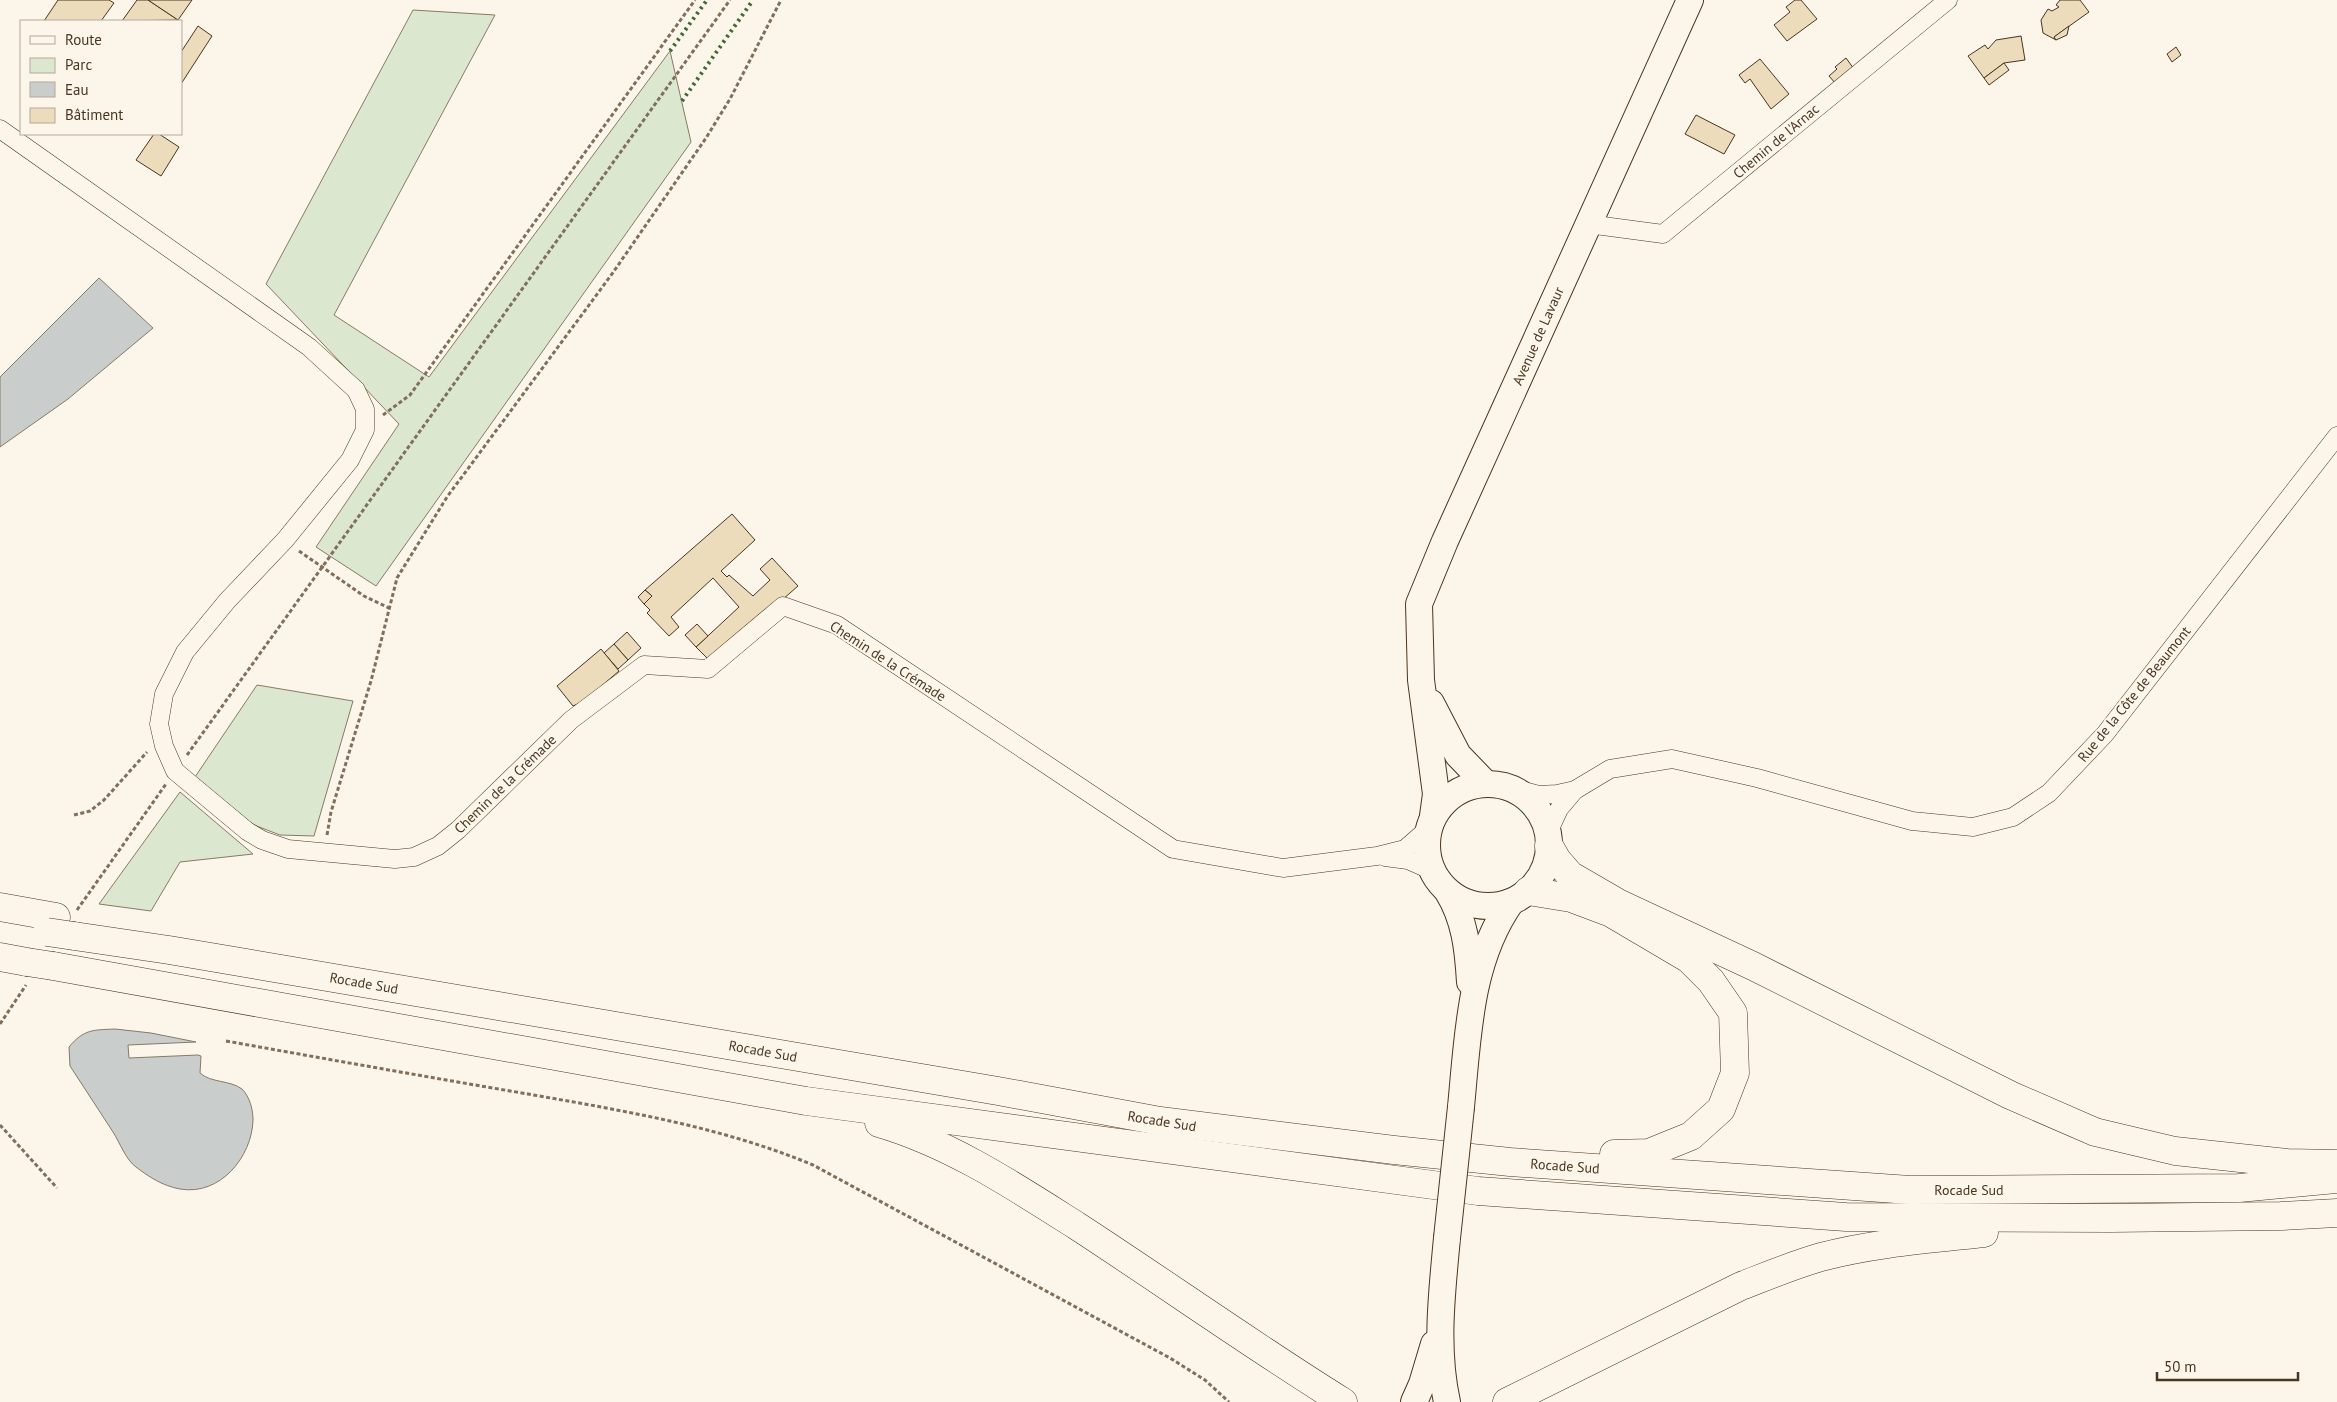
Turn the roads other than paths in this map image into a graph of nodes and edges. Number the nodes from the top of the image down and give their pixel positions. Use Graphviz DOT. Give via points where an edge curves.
graph roads {
  1 [pos="1690,0"];
  2 [pos="1948,0"];
  3 [pos="0,128"];
  4 [pos="1588,224"];
  5 [pos="2337,436"];
  6 [pos="1421,680"];
  7 [pos="1485,783"];
  8 [pos="1516,790"];
  9 [pos="1575,790"];
  10 [pos="1431,822"];
  11 [pos="1549,840"];
  12 [pos="1377,856"];
  13 [pos="1433,871"];
  14 [pos="1448,892"];
  15 [pos="1520,896"];
  16 [pos="0,906"];
  17 [pos="0,925"];
  18 [pos="66,925"];
  19 [pos="0,957"];
  20 [pos="1472,1000"];
  21 [pos="806,1101"];
  22 [pos="1510,1162"];
  23 [pos="2337,1164"];
  24 [pos="2337,1179"];
  25 [pos="2337,1212"];
  26 [pos="2111,1218"];
  27 [pos="1440,1319"];
  28 [pos="1342,1402"];
  29 [pos="1414,1402"];
  30 [pos="1447,1402"];
  31 [pos="1507,1402"];
  1 -- 4 [label="main road, Avenue de Lavaur"];
  2 -- 4 [label="street, Chemin de l'Arnac" via="1663,234"];
  3 -- 12 [label="street, Chemin de la Crémade" via="309,347 356,390 365,408 365,430 350,460 285,540 227,601 185,652 164,694 159,724 176,771 262,840 288,848 405,859 427,853 458,830 571,720 644,665 708,669 783,606 837,625 1172,849 1283,868"];
  4 -- 6 [label="main road, Avenue de Lavaur" via="1419,604"];
  5 -- 9 [label="street, Rue de la Côte de Beaumont" via="2105,734 2049,793 2013,817 1973,827 1912,821 1757,778 1672,759 1610,769"];
  6 -- 7 [label="main road" via="1458,755"];
  6 -- 10 [label="main road, Avenue de Lavaur" via="1436,794"];
  7 -- 8 [label="main road"];
  7 -- 10 [label="main road" via="1455,793 1442,803"];
  8 -- 9 [label="street, Rue de la Côte de Beaumont" via="1539,795"];
  8 -- 11 [label="main road" via="1531,800 1542,816"];
  9 -- 11 [label="street, Rue de la Côte de Beaumont" via="1559,809"];
  10 -- 12 [label="street" via="1405,849"];
  10 -- 13 [label="main road" via="1426,842"];
  11 -- 15 [label="main road" via="1547,863 1539,878"];
  11 -- 23 [label="highway" via="1557,860 1570,875 1620,904 1753,966 2010,1095 2095,1132 2175,1151 2287,1163"];
  12 -- 13 [label="street" via="1408,860"];
  13 -- 14 [label="main road"];
  14 -- 15 [label="main road" via="1478,905 1495,906"];
  14 -- 20 [label="main road" via="1462,918 1466,934"];
  15 -- 20 [label="main road" via="1492,933"];
  15 -- 22 [label="highway" via="1571,898 1611,913 1689,959 1711,980 1733,1013 1735,1073 1721,1109 1691,1136 1649,1153 1553,1156"];
  16 -- 18 [label="highway"];
  17 -- 18 [label="highway"];
  18 -- 22 [label="highway, Rocade Sud" via="142,936 169,950 998,1091 1160,1122"];
  19 -- 21 [label="highway, Rocade Sud" via="36,970"];
  20 -- 27 [label="main road, bridge"];
  21 -- 26 [label="highway, Rocade Sud" via="1478,1191 1846,1217"];
  21 -- 28 [label="highway" via="904,1130 990,1170"];
  22 -- 24 [label="highway, Rocade Sud" via="1910,1190 2239,1188"];
  25 -- 26 [label="highway, Rocade Sud" via="2282,1216"];
  26 -- 31 [label="highway" via="1882,1244 1820,1258 1742,1286"];
  27 -- 29 [label="main road"];
  27 -- 30 [label="main road"];
}
